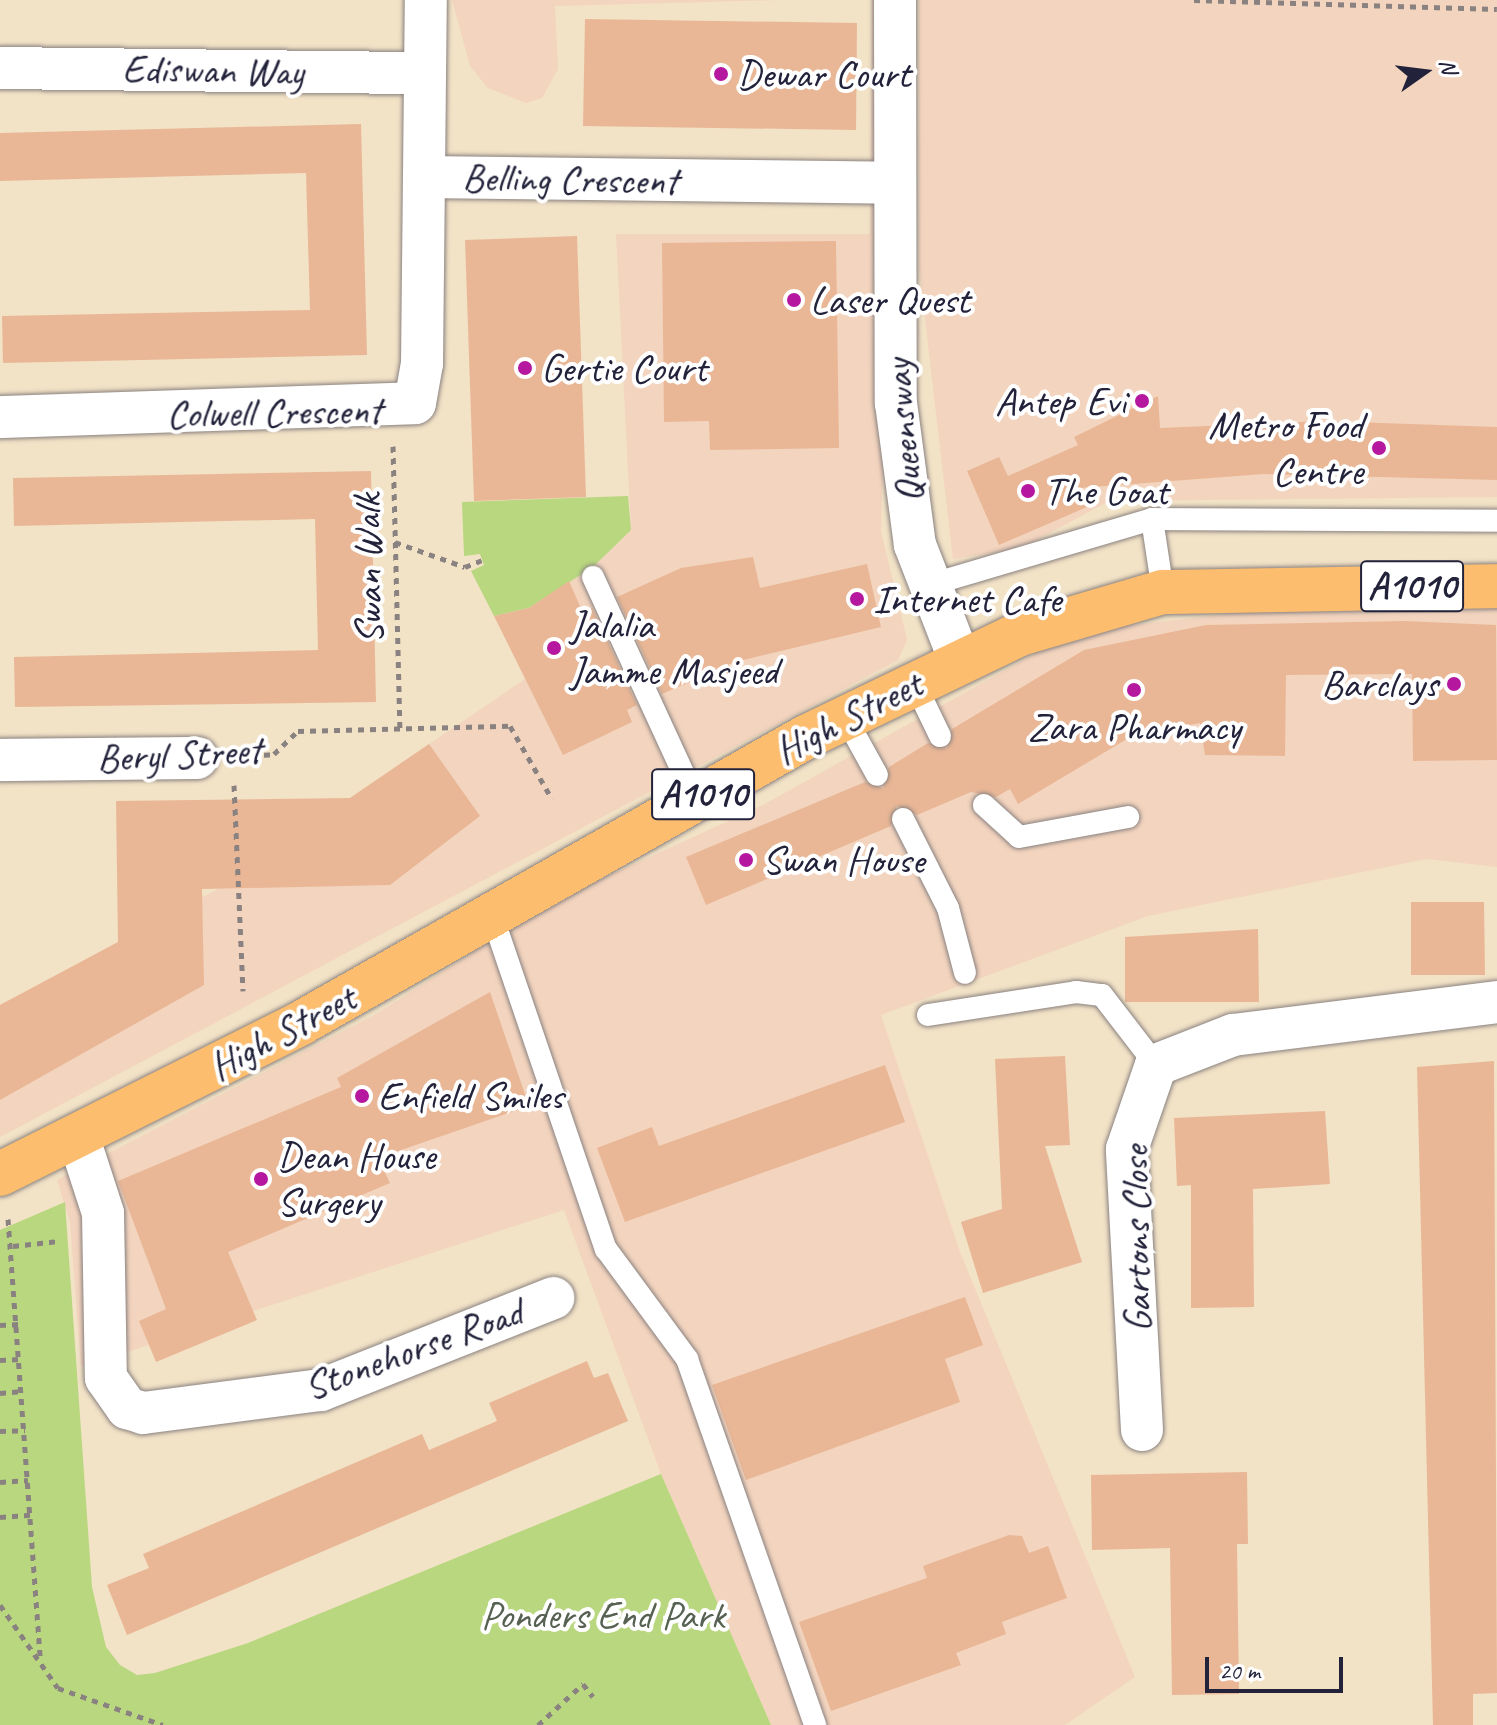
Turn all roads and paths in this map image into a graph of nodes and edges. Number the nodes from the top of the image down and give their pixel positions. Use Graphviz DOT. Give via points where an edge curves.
graph roads {
  1 [pos="426,0"];
  2 [pos="895,0"];
  3 [pos="1194,0"];
  4 [pos="1497,9"];
  5 [pos="0,68"];
  6 [pos="425,73"];
  7 [pos="424,177"];
  8 [pos="894,183"];
  9 [pos="393,409"];
  10 [pos="0,417"];
  11 [pos="1152,519"];
  12 [pos="1497,521"];
  13 [pos="395,542"];
  14 [pos="482,560"];
  15 [pos="593,577"];
  16 [pos="926,586"];
  17 [pos="1497,586"];
  18 [pos="1163,592"];
  19 [pos="960,661"];
  20 [pos="914,682"];
  21 [pos="845,717"];
  22 [pos="400,729"];
  23 [pos="940,736"];
  24 [pos="215,757"];
  25 [pos="0,760"];
  26 [pos="877,775"];
  27 [pos="552,799"];
  28 [pos="695,799"];
  29 [pos="984,805"];
  30 [pos="1128,817"];
  31 [pos="903,819"];
  32 [pos="493,918"];
  33 [pos="965,973"];
  34 [pos="243,991"];
  35 [pos="1497,1002"];
  36 [pos="928,1015"];
  37 [pos="1156,1065"];
  38 [pos="78,1136"];
  39 [pos="3,1194"];
  40 [pos="64,1235"];
  41 [pos="13,1246"];
  42 [pos="553,1298"];
  43 [pos="19,1324"];
  44 [pos="0,1325"];
  45 [pos="21,1359"];
  46 [pos="0,1360"];
  47 [pos="23,1391"];
  48 [pos="0,1393"];
  49 [pos="25,1430"];
  50 [pos="1142,1430"];
  51 [pos="0,1431"];
  52 [pos="28,1480"];
  53 [pos="0,1482"];
  54 [pos="31,1515"];
  55 [pos="0,1517"];
  56 [pos="0,1605"];
  57 [pos="40,1656"];
  58 [pos="593,1697"];
  59 [pos="163,1725"];
  60 [pos="538,1725"];
  61 [pos="815,1725"];
  1 -- 6 [label="street, Belling Crescent"];
  2 -- 8 [label="street, Queensway"];
  3 -- 4 [label="path"];
  5 -- 6 [label="street, Ediswan Way"];
  6 -- 7 [label="street, Belling Crescent"];
  7 -- 8 [label="street, Belling Crescent"];
  7 -- 9 [label="street, Colwell Crescent" via="421,384 415,403"];
  8 -- 16 [label="street, Queensway" via="896,403"];
  9 -- 10 [label="street, Colwell Crescent"];
  9 -- 13 [label="path, Swan Walk"];
  11 -- 12 [label="lane"];
  11 -- 16 [label="lane"];
  11 -- 18 [label="lane"];
  13 -- 14 [label="path" via="465,567"];
  13 -- 22 [label="path, Swan Walk"];
  15 -- 28 [label="lane"];
  16 -- 19 [label="street, Queensway"];
  17 -- 18 [label="main road, High Street / A1010"];
  18 -- 19 [label="main road, High Street / A1010" via="1050,622"];
  19 -- 20 [label="main road, High Street / A1010"];
  20 -- 21 [label="main road, High Street / A1010"];
  20 -- 23 [label="lane"];
  21 -- 26 [label="lane"];
  21 -- 28 [label="main road, High Street / A1010"];
  22 -- 24 [label="path, Beryl Street" via="298,731 274,754"];
  22 -- 27 [label="path, Beryl Street" via="510,726"];
  24 -- 25 [label="street, Beryl Street"];
  24 -- 34 [label="path"];
  28 -- 32 [label="main road, High Street / A1010"];
  29 -- 30 [label="lane" via="1019,837"];
  31 -- 33 [label="lane" via="948,908"];
  32 -- 38 [label="main road, High Street / A1010"];
  32 -- 61 [label="lane" via="606,1249 687,1359"];
  35 -- 37 [label="street" via="1233,1035"];
  36 -- 37 [label="lane" via="1076,992 1102,995"];
  37 -- 50 [label="street, Gartons Close" via="1127,1149"];
  38 -- 39 [label="main road, High Street / A1010"];
  38 -- 42 [label="street, Stonehorse Road" via="95,1173 104,1225 106,1378 127,1408 143,1413 321,1390"];
  39 -- 41 [label="path"];
  40 -- 41 [label="path" via="38,1248"];
  41 -- 43 [label="path"];
  43 -- 44 [label="path"];
  43 -- 45 [label="path"];
  45 -- 46 [label="path"];
  45 -- 47 [label="path"];
  47 -- 48 [label="path"];
  47 -- 49 [label="path"];
  49 -- 51 [label="path"];
  49 -- 52 [label="path"];
  52 -- 53 [label="path"];
  52 -- 54 [label="path"];
  54 -- 55 [label="path"];
  54 -- 57 [label="path"];
  56 -- 57 [label="path"];
  57 -- 59 [label="path" via="58,1688"];
  58 -- 60 [label="path" via="583,1684"];
}
